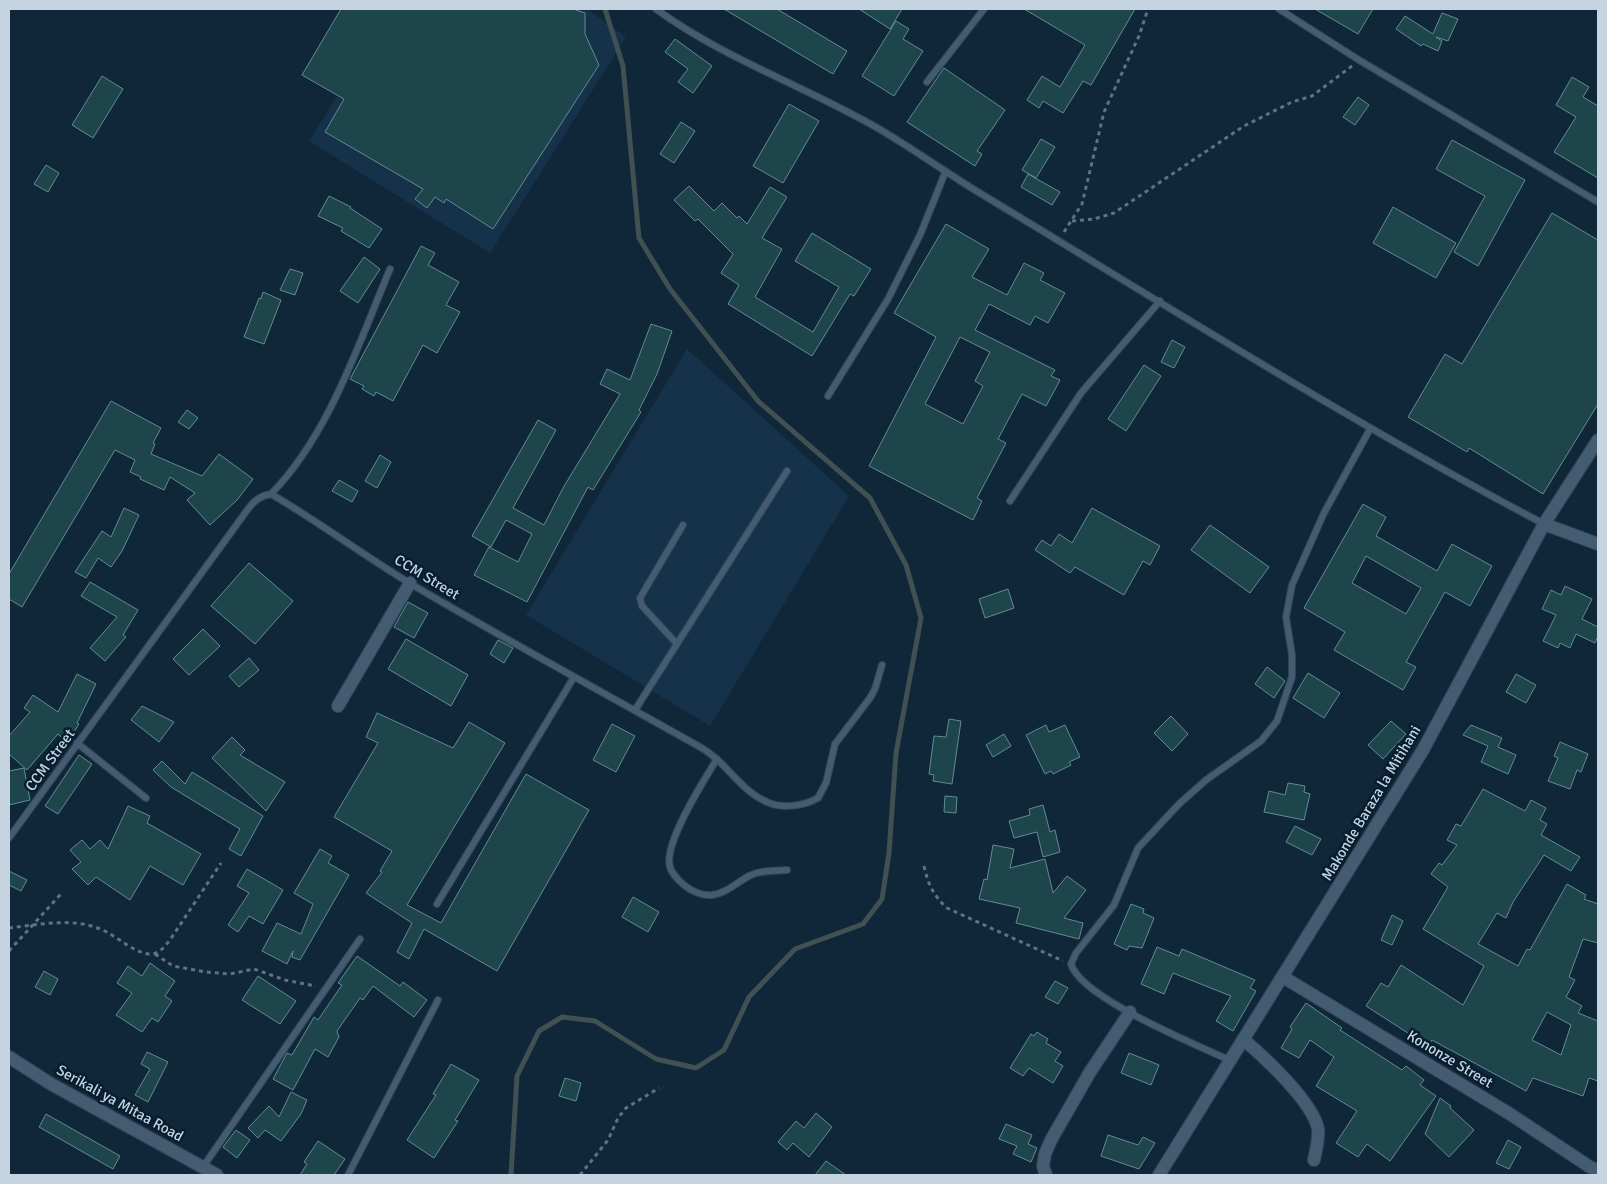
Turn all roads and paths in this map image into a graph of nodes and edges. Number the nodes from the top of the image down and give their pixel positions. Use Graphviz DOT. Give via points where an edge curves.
graph roads {
  1 [pos="656,9"];
  2 [pos="984,9"];
  3 [pos="1148,9"];
  4 [pos="1279,9"];
  5 [pos="1358,60"];
  6 [pos="927,82"];
  7 [pos="945,173"];
  8 [pos="1598,202"];
  9 [pos="1072,221"];
  10 [pos="1058,240"];
  11 [pos="390,269"];
  12 [pos="1160,301"];
  13 [pos="828,396"];
  14 [pos="1370,429"];
  15 [pos="1598,440"];
  16 [pos="787,471"];
  17 [pos="271,494"];
  18 [pos="1010,501"];
  19 [pos="1544,524"];
  20 [pos="683,525"];
  21 [pos="1598,544"];
  22 [pos="410,583"];
  23 [pos="677,644"];
  24 [pos="882,666"];
  25 [pos="574,677"];
  26 [pos="338,706"];
  27 [pos="635,710"];
  28 [pos="78,743"];
  29 [pos="717,760"];
  30 [pos="146,798"];
  31 [pos="9,838"];
  32 [pos="221,863"];
  33 [pos="924,866"];
  34 [pos="787,870"];
  35 [pos="61,894"];
  36 [pos="437,904"];
  37 [pos="31,926"];
  38 [pos="9,928"];
  39 [pos="360,939"];
  40 [pos="9,951"];
  41 [pos="155,954"];
  42 [pos="1071,964"];
  43 [pos="1283,977"];
  44 [pos="325,988"];
  45 [pos="438,1000"];
  46 [pos="1130,1012"];
  47 [pos="1243,1039"];
  48 [pos="9,1057"];
  49 [pos="1229,1060"];
  50 [pos="659,1088"];
  51 [pos="1314,1160"];
  52 [pos="1598,1170"];
  53 [pos="199,1171"];
  54 [pos="217,1175"];
  55 [pos="348,1175"];
  56 [pos="580,1175"];
  57 [pos="1046,1175"];
  58 [pos="1159,1175"];
  1 -- 7 [label="lane" via="734,56 875,126"];
  2 -- 6 [label="lane"];
  3 -- 9 [label="path" via="1104,112 1087,190"];
  4 -- 5 [label="lane"];
  5 -- 8 [label="lane"];
  5 -- 9 [label="path" via="1312,96 1292,102 1244,126 1114,213 1094,220"];
  7 -- 10 [label="lane"];
  7 -- 13 [label="lane" via="920,235 888,298"];
  9 -- 10 [label="path"];
  10 -- 12 [label="lane"];
  11 -- 17 [label="lane" via="313,440 298,465"];
  12 -- 14 [label="lane"];
  12 -- 18 [label="lane" via="1081,393"];
  14 -- 19 [label="lane"];
  14 -- 42 [label="lane" via="1324,513 1292,585 1286,618 1292,677 1277,721 1261,741 1206,780 1179,804 1138,848 1114,905"];
  15 -- 19 [label="street, Makonde Baraza la Mitihani"];
  16 -- 23 [label="lane"];
  17 -- 22 [label="lane, CCM Street"];
  17 -- 28 [label="lane, CCM Street" via="256,499 252,504"];
  19 -- 21 [label="street"];
  19 -- 43 [label="street, Makonde Baraza la Mitihani" via="1423,750"];
  20 -- 23 [label="lane" via="640,598 642,606"];
  22 -- 25 [label="lane, CCM Street"];
  22 -- 26 [label="street"];
  23 -- 27 [label="lane"];
  24 -- 29 [label="lane, CCM Street" via="870,698 835,744 822,792 811,802 784,806 767,802 749,791"];
  25 -- 27 [label="lane, CCM Street"];
  25 -- 36 [label="lane"];
  27 -- 29 [label="lane, CCM Street" via="706,750"];
  28 -- 30 [label="lane"];
  28 -- 31 [label="lane, CCM Street"];
  29 -- 34 [label="lane" via="676,833 669,853 669,867 677,880 691,891 710,895 723,892 762,871"];
  32 -- 41 [label="path" via="170,940"];
  33 -- 42 [label="path" via="928,885 947,908"];
  35 -- 37 [label="path"];
  37 -- 38 [label="path"];
  37 -- 40 [label="path"];
  37 -- 41 [label="path" via="66,922 90,925 143,952"];
  39 -- 44 [label="lane"];
  41 -- 44 [label="path" via="173,966 230,974 254,969 285,980"];
  42 -- 46 [label="lane" via="1085,985"];
  43 -- 47 [label="street, Makonde Baraza la Mitihani"];
  43 -- 52 [label="street, Kononze Street"];
  44 -- 53 [label="lane"];
  45 -- 55 [label="lane"];
  46 -- 49 [label="lane"];
  46 -- 57 [label="street" via="1090,1072 1051,1140 1045,1154"];
  47 -- 49 [label="street, Makonde Baraza la Mitihani"];
  47 -- 51 [label="street" via="1279,1072 1312,1115 1318,1128"];
  48 -- 53 [label="street, Serikali ya Mitaa Road"];
  49 -- 58 [label="street, Makonde Baraza la Mitihani"];
  50 -- 56 [label="path" via="626,1108 608,1140"];
  53 -- 54 [label="street, Serikali ya Mitaa Road"];
}
